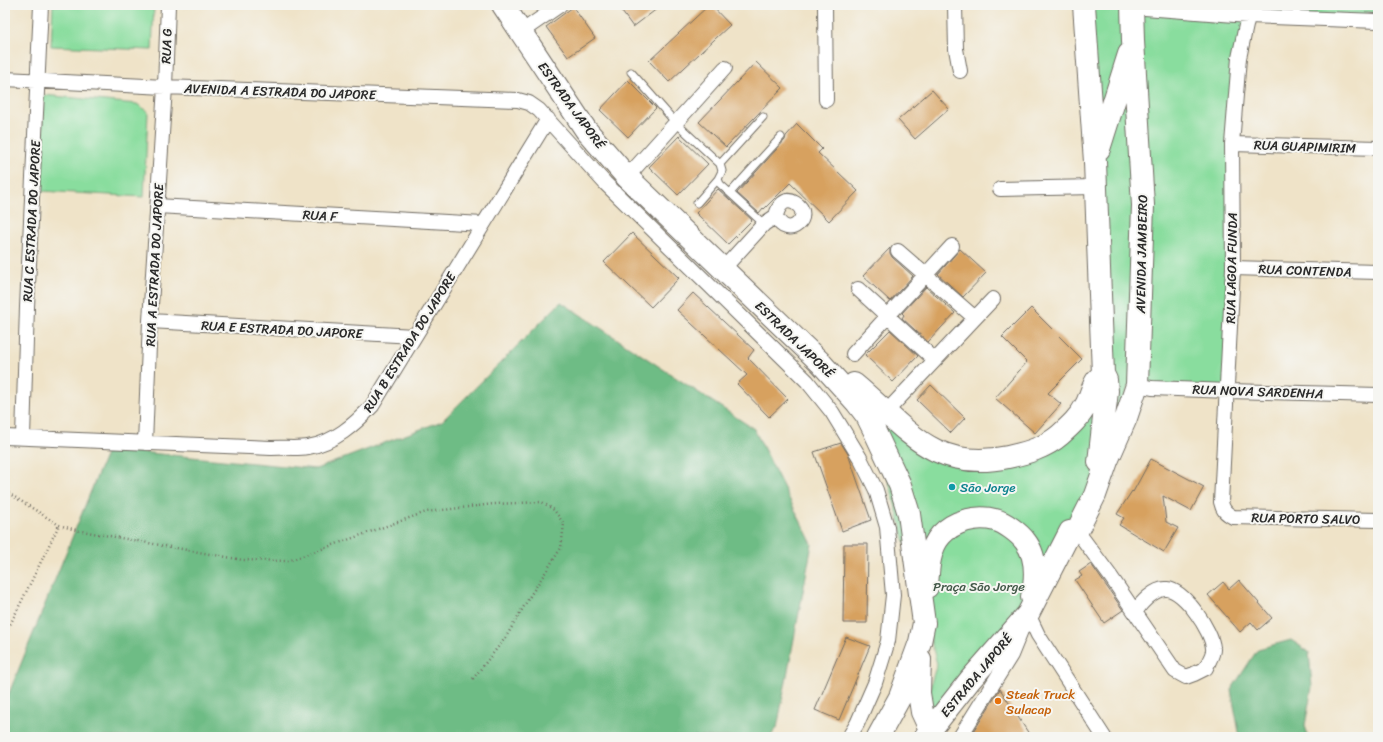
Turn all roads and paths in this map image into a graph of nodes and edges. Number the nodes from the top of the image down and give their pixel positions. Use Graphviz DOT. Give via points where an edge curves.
graph roads {
  1 [pos="41,5"];
  2 [pos="168,5"];
  3 [pos="503,5"];
  4 [pos="560,5"];
  5 [pos="825,5"];
  6 [pos="954,5"];
  7 [pos="1084,5"];
  8 [pos="1132,6"];
  9 [pos="1250,10"];
  10 [pos="1378,21"];
  11 [pos="521,32"];
  12 [pos="1133,41"];
  13 [pos="725,68"];
  14 [pos="960,70"];
  15 [pos="631,72"];
  16 [pos="5,79"];
  17 [pos="37,80"];
  18 [pos="164,86"];
  19 [pos="826,100"];
  20 [pos="763,117"];
  21 [pos="548,119"];
  22 [pos="676,123"];
  23 [pos="781,137"];
  24 [pos="1232,144"];
  25 [pos="1378,148"];
  26 [pos="1095,162"];
  27 [pos="720,164"];
  28 [pos="627,177"];
  29 [pos="718,179"];
  30 [pos="1095,187"];
  31 [pos="1000,189"];
  32 [pos="730,193"];
  33 [pos="697,203"];
  34 [pos="157,206"];
  35 [pos="776,216"];
  36 [pos="483,224"];
  37 [pos="764,224"];
  38 [pos="952,246"];
  39 [pos="898,251"];
  40 [pos="1233,268"];
  41 [pos="723,269"];
  42 [pos="1378,272"];
  43 [pos="924,275"];
  44 [pos="858,289"];
  45 [pos="993,299"];
  46 [pos="888,317"];
  47 [pos="975,318"];
  48 [pos="150,321"];
  49 [pos="414,336"];
  50 [pos="853,354"];
  51 [pos="935,360"];
  52 [pos="820,362"];
  53 [pos="1103,374"];
  54 [pos="1137,385"];
  55 [pos="1228,391"];
  56 [pos="1378,395"];
  57 [pos="886,412"];
  58 [pos="5,437"];
  59 [pos="23,437"];
  60 [pos="145,443"];
  61 [pos="5,491"];
  62 [pos="1095,495"];
  63 [pos="1233,517"];
  64 [pos="1378,521"];
  65 [pos="59,525"];
  66 [pos="1077,531"];
  67 [pos="1135,612"];
  68 [pos="1028,614"];
  69 [pos="922,632"];
  70 [pos="5,635"];
  71 [pos="472,680"];
  72 [pos="901,711"];
  73 [pos="929,735"];
  74 [pos="849,737"];
  75 [pos="878,737"];
  76 [pos="960,737"];
  77 [pos="1104,737"];
  1 -- 17 [label="street, RUA C ESTRADA DO JAPORE"];
  2 -- 18 [label="street, RUA G"];
  3 -- 11 [label="main road, ESTRADA JAPORÉ"];
  4 -- 11 [label="street"];
  5 -- 19 [label="street"];
  6 -- 14 [label="street" via="956,50"];
  7 -- 26 [label="main road"];
  8 -- 9 [label="street"];
  8 -- 12 [label="main road, AVENIDA JAMBEIRO"];
  9 -- 10 [label="street"];
  9 -- 24 [label="street, RUA LAGOA FUNDA" via="1239,58"];
  11 -- 28 [label="main road, ESTRADA JAPORÉ" via="586,130"];
  12 -- 26 [label="main road"];
  12 -- 54 [label="main road, AVENIDA JAMBEIRO" via="1143,205"];
  13 -- 22 [label="street"];
  15 -- 22 [label="lane"];
  16 -- 17 [label="street, AVENIDA A ESTRADA DO JAPORE"];
  17 -- 18 [label="street, AVENIDA A ESTRADA DO JAPORE"];
  17 -- 59 [label="street, RUA C ESTRADA DO JAPORE"];
  18 -- 21 [label="street, AVENIDA A ESTRADA DO JAPORE" via="518,100 539,110"];
  18 -- 34 [label="street, RUA A ESTRADA DO JAPORE"];
  20 -- 27 [label="lane"];
  21 -- 36 [label="street, RUA B ESTRADA DO JAPORE"];
  21 -- 74 [label="street, AVENIDA A ESTRADA DO JAPORE" via="605,183 807,381 832,412 876,490 886,528 893,595 888,641 876,683"];
  22 -- 27 [label="lane"];
  22 -- 28 [label="street"];
  23 -- 32 [label="lane"];
  24 -- 25 [label="street, RUA GUAPIMIRIM"];
  24 -- 40 [label="street, RUA LAGOA FUNDA"];
  26 -- 30 [label="main road"];
  27 -- 29 [label="lane" via="722,171"];
  28 -- 41 [label="main road, ESTRADA JAPORÉ"];
  29 -- 32 [label="lane"];
  29 -- 33 [label="lane"];
  30 -- 31 [label="street"];
  30 -- 53 [label="main road"];
  32 -- 37 [label="lane"];
  34 -- 36 [label="street, RUA F"];
  34 -- 48 [label="street, RUA A ESTRADA DO JAPORE"];
  35 -- 37 [label="street"];
  36 -- 49 [label="street, RUA B ESTRADA DO JAPORE"];
  37 -- 41 [label="street"];
  38 -- 43 [label="street"];
  39 -- 43 [label="street"];
  40 -- 42 [label="street, RUA CONTENDA"];
  40 -- 55 [label="street, RUA LAGOA FUNDA"];
  41 -- 52 [label="main road, ESTRADA JAPORÉ"];
  43 -- 46 [label="street"];
  43 -- 47 [label="street"];
  44 -- 46 [label="street"];
  45 -- 47 [label="street"];
  46 -- 50 [label="street"];
  46 -- 51 [label="street"];
  47 -- 51 [label="street"];
  48 -- 49 [label="street, RUA E ESTRADA DO JAPORE"];
  48 -- 60 [label="street, RUA A ESTRADA DO JAPORE"];
  49 -- 60 [label="street, RUA B ESTRADA DO JAPORE" via="372,406 340,435 324,442 308,447 271,448"];
  51 -- 57 [label="street"];
  52 -- 57 [label="main road" via="844,375"];
  52 -- 69 [label="main road, ESTRADA JAPORÉ" via="867,416 900,485 909,514"];
  53 -- 57 [label="main road" via="1097,380 1080,415 1059,436 1034,450 998,459 951,457 933,450 914,438"];
  53 -- 62 [label="main road" via="1107,391"];
  54 -- 55 [label="street, RUA NOVA SARDENHA" via="1152,388"];
  54 -- 62 [label="main road, AVENIDA JAMBEIRO"];
  55 -- 56 [label="street, RUA NOVA SARDENHA"];
  55 -- 63 [label="street, RUA LAGOA FUNDA" via="1221,502 1223,510"];
  58 -- 59 [label="street, RUA B ESTRADA DO JAPORE"];
  59 -- 60 [label="street, RUA B ESTRADA DO JAPORE"];
  61 -- 65 [label="path"];
  62 -- 66 [label="main road, ESTRADA JAPORÉ"];
  63 -- 64 [label="street, RUA PORTO SALVO"];
  65 -- 70 [label="path"];
  65 -- 71 [label="path" via="243,560 288,561 426,512 494,504 542,502 554,510 564,524 561,548 506,637"];
  66 -- 67 [label="street"];
  66 -- 68 [label="main road, ESTRADA JAPORÉ" via="1070,532"];
  67 -- 67 [label="street" via="1175,671 1186,677 1206,668 1213,649 1210,635 1199,617 1179,594 1166,589 1154,593 1142,602"];
  68 -- 69 [label="main road" via="1035,580 1033,562 1026,541 1014,530 996,520 965,520 940,535 934,546 930,560"];
  68 -- 73 [label="main road, ESTRADA JAPORÉ" via="970,680"];
  68 -- 76 [label="street, ESTRADA JAPORÉ" via="1011,655"];
  68 -- 77 [label="street" via="1038,635"];
  69 -- 72 [label="lane"];
  69 -- 73 [label="main road" via="919,693"];
  69 -- 75 [label="main road, ESTRADA JAPORÉ" via="900,697"];
}
